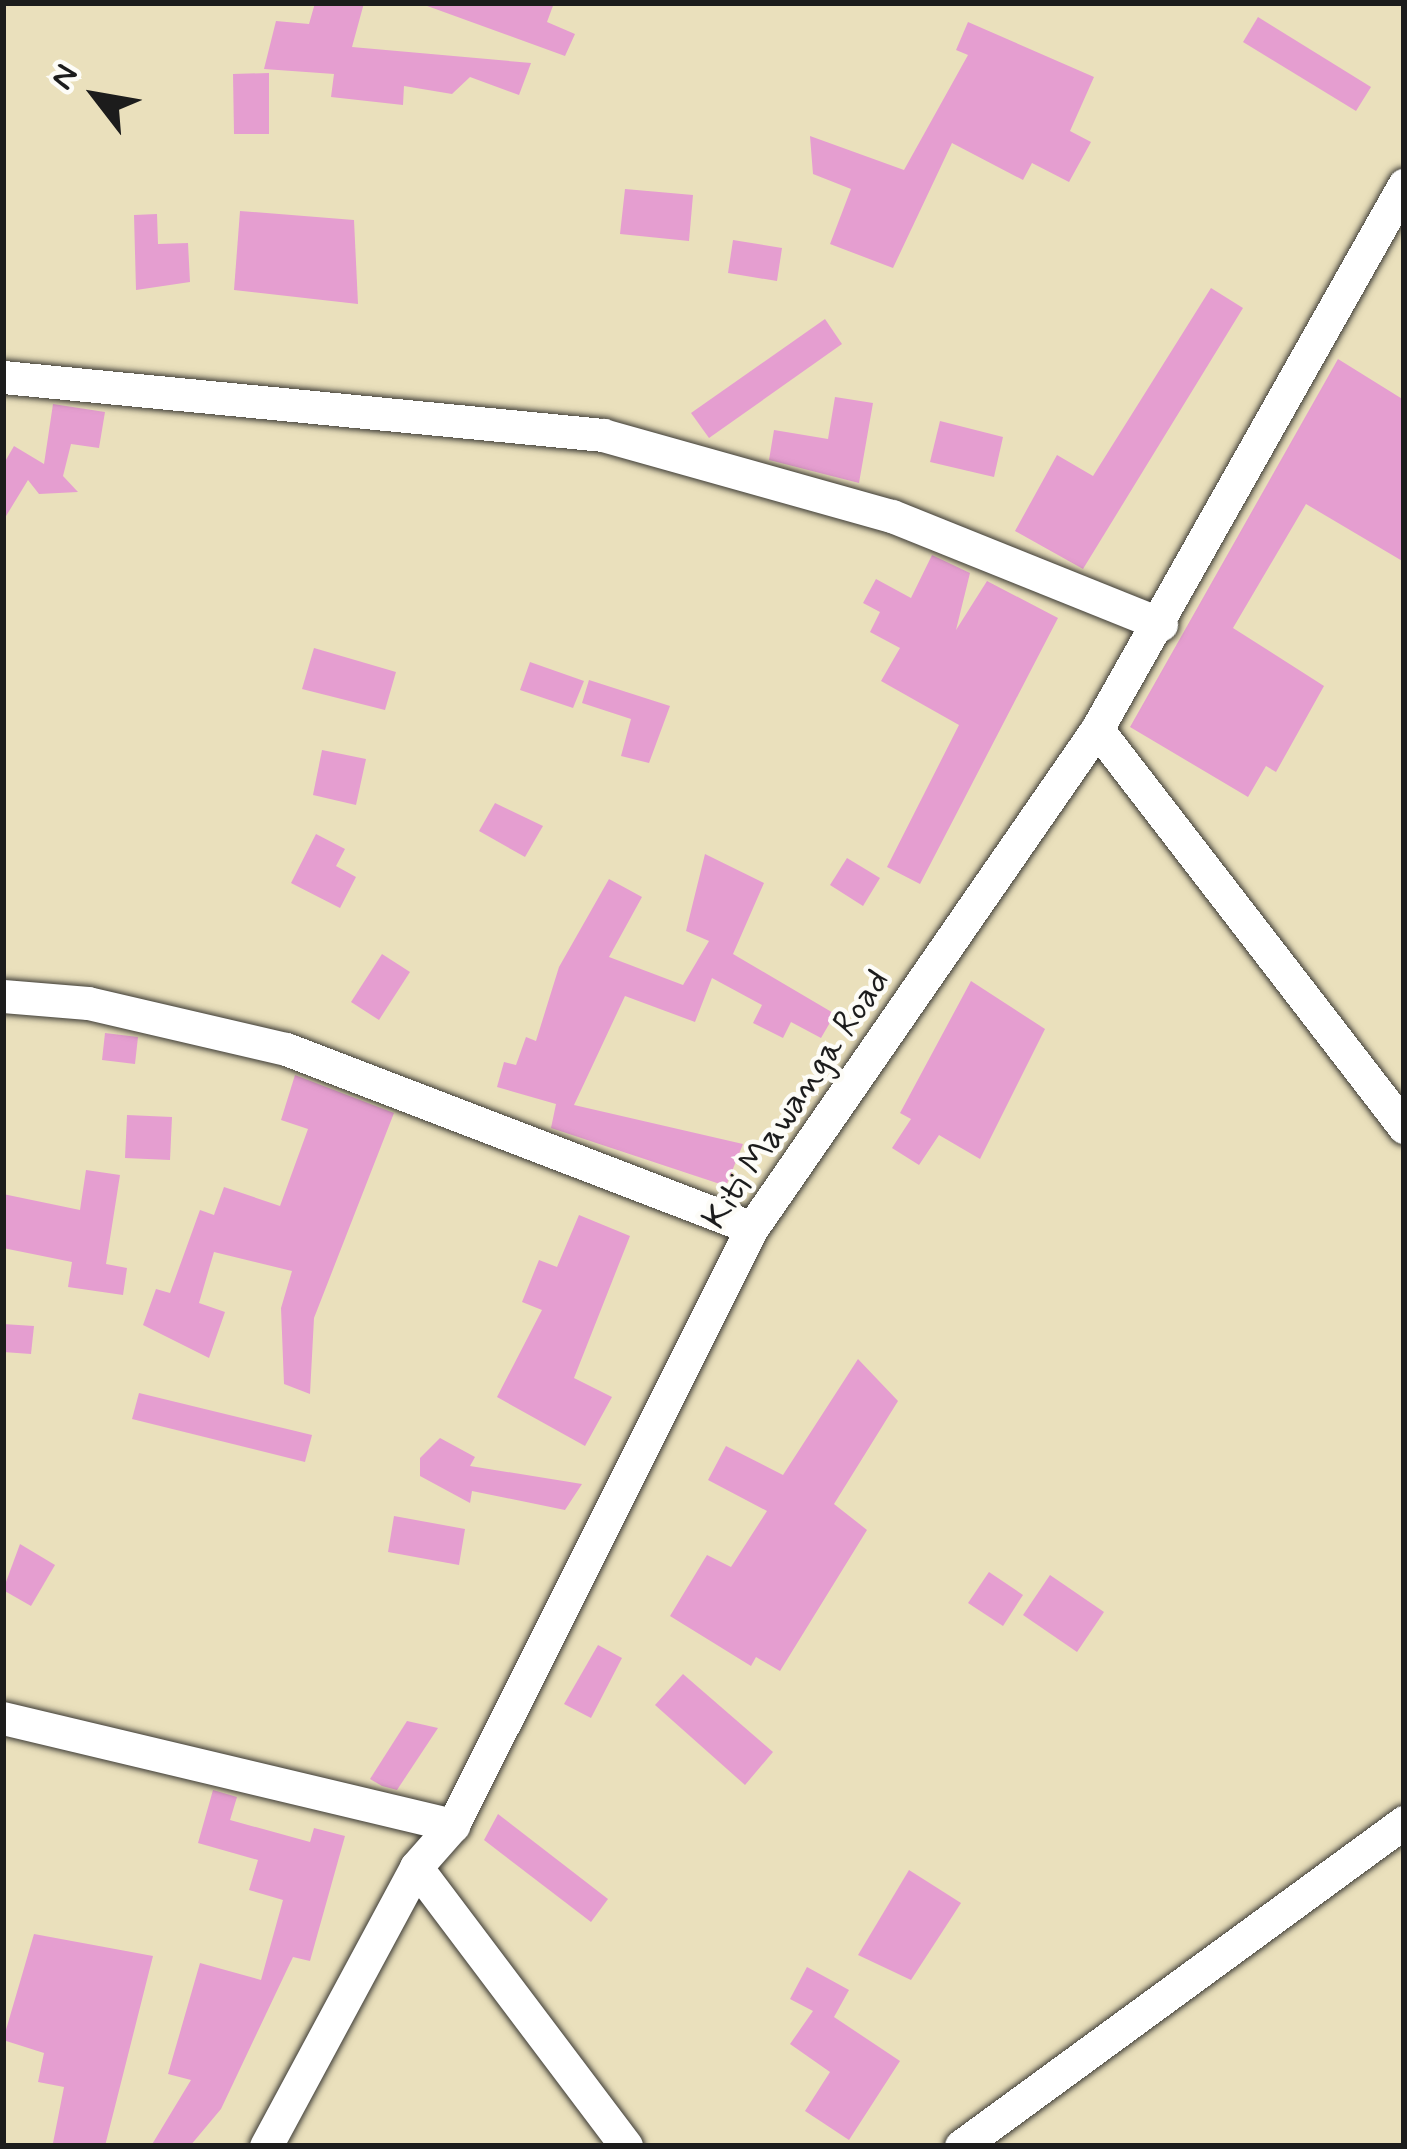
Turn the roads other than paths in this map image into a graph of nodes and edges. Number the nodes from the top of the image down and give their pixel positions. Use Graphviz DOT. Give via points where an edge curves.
graph roads {
  1 [pos="1404,185"];
  2 [pos="3,377"];
  3 [pos="1161,624"];
  4 [pos="1097,729"];
  5 [pos="3,995"];
  6 [pos="1404,1127"];
  7 [pos="752,1228"];
  8 [pos="3,1718"];
  9 [pos="1404,1822"];
  10 [pos="453,1826"];
  11 [pos="416,1868"];
  12 [pos="266,2146"];
  13 [pos="626,2146"];
  14 [pos="961,2146"];
  1 -- 3 [label="street, Kiti Mawanga Road"];
  2 -- 3 [label="street" via="603,435 892,516"];
  3 -- 4 [label="street, Kiti Mawanga Road"];
  4 -- 6 [label="street"];
  4 -- 7 [label="street, Kiti Mawanga Road"];
  5 -- 7 [label="street" via="88,1003 286,1049"];
  7 -- 10 [label="street, Kiti Mawanga Road"];
  8 -- 10 [label="street"];
  9 -- 14 [label="street"];
  10 -- 11 [label="street, Kiti Mawanga Road"];
  11 -- 12 [label="street, Kiti Mawanga Road"];
  11 -- 13 [label="street"];
}
